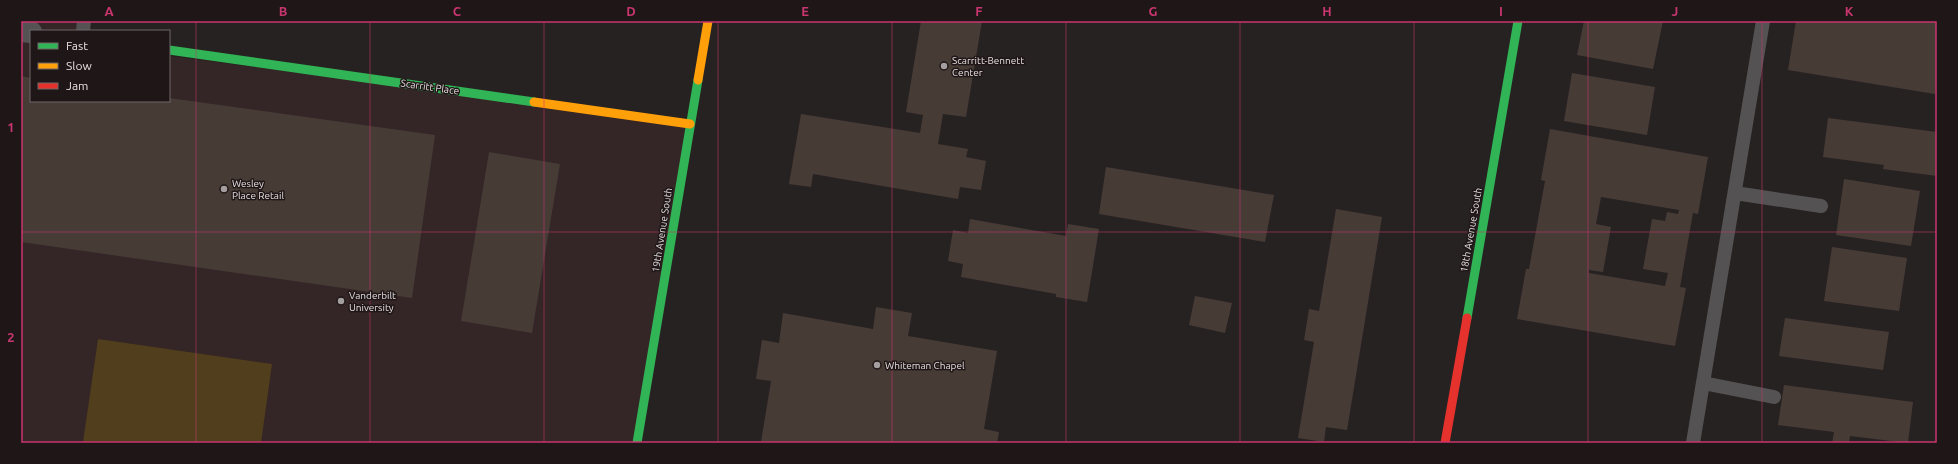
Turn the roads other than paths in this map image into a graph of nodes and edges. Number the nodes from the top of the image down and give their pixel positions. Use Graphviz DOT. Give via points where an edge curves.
graph roads {
  1 [pos="708,21"];
  2 [pos="1518,21"];
  3 [pos="1763,21"];
  4 [pos="170,50"];
  5 [pos="690,124"];
  6 [pos="1735,193"];
  7 [pos="1821,206"];
  8 [pos="1703,383"];
  9 [pos="1774,397"];
  10 [pos="637,443"];
  11 [pos="1444,443"];
  12 [pos="1693,443"];
  1 -- 5 [label="street, 19th Avenue South"];
  2 -- 11 [label="street, 18th Avenue South"];
  3 -- 6 [label="lane"];
  4 -- 5 [label="street, Scarritt Place"];
  5 -- 10 [label="street, 19th Avenue South"];
  6 -- 7 [label="lane"];
  6 -- 8 [label="lane"];
  8 -- 9 [label="lane"];
  8 -- 12 [label="lane"];
}
